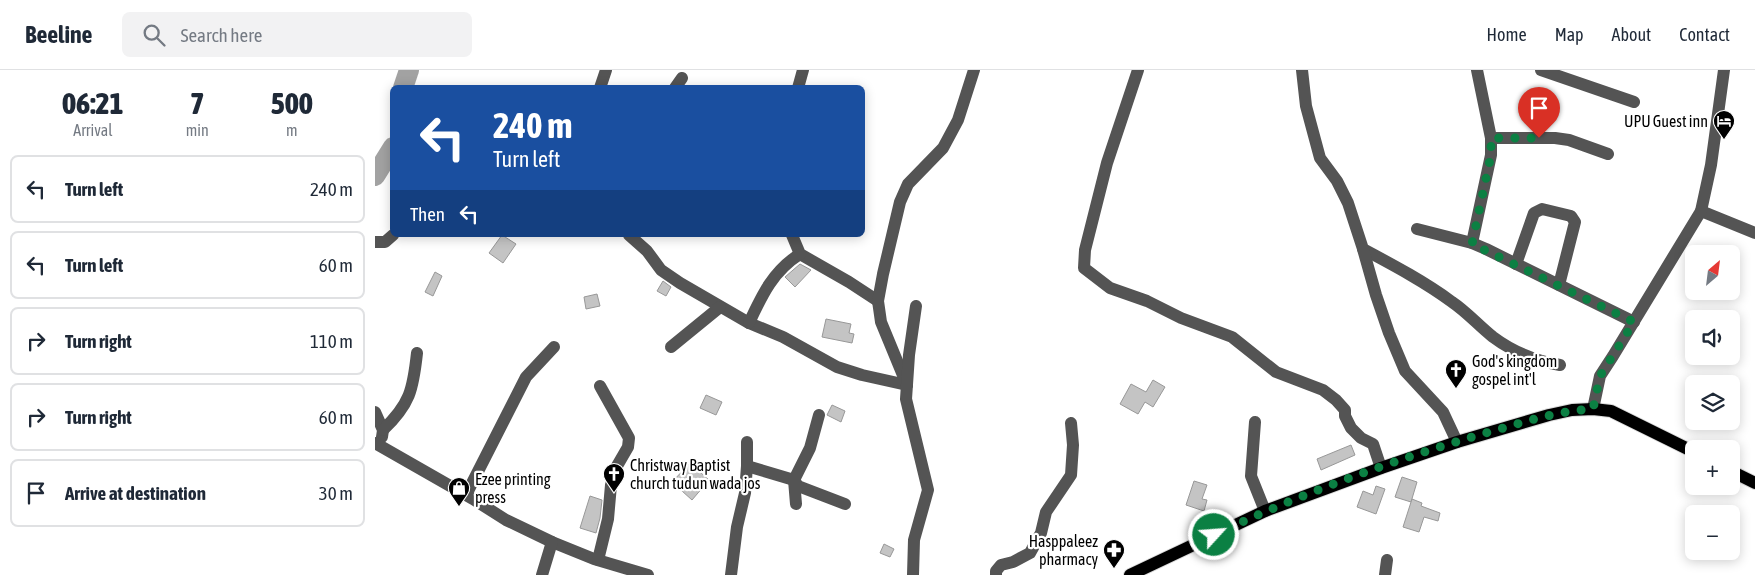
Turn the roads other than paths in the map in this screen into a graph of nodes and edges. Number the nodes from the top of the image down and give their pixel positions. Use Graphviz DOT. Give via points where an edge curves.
graph roads {
  1 [pos="606,70"];
  2 [pos="803,70"];
  3 [pos="974,70"];
  4 [pos="1138,70"];
  5 [pos="1302,70"];
  6 [pos="1477,70"];
  7 [pos="1541,70"];
  8 [pos="1723,70"];
  9 [pos="601,85"];
  10 [pos="799,85"];
  11 [pos="1633,102"];
  12 [pos="1491,138"];
  13 [pos="1608,154"];
  14 [pos="1701,211"];
  15 [pos="1417,229"];
  16 [pos="1755,233"];
  17 [pos="391,237"];
  18 [pos="631,237"];
  19 [pos="793,237"];
  20 [pos="375,242"];
  21 [pos="1472,244"];
  22 [pos="1363,249"];
  23 [pos="800,254"];
  24 [pos="1516,264"];
  25 [pos="1559,285"];
  26 [pos="878,301"];
  27 [pos="916,306"];
  28 [pos="720,307"];
  29 [pos="1634,322"];
  30 [pos="749,323"];
  31 [pos="554,347"];
  32 [pos="671,347"];
  33 [pos="417,354"];
  34 [pos="1560,365"];
  35 [pos="907,385"];
  36 [pos="600,386"];
  37 [pos="1593,409"];
  38 [pos="375,412"];
  39 [pos="819,414"];
  40 [pos="1255,422"];
  41 [pos="1071,424"];
  42 [pos="383,430"];
  43 [pos="747,442"];
  44 [pos="1457,442"];
  45 [pos="378,445"];
  46 [pos="1685,448"];
  47 [pos="747,466"];
  48 [pos="1381,468"];
  49 [pos="1740,476"];
  50 [pos="794,480"];
  51 [pos="1755,483"];
  52 [pos="466,495"];
  53 [pos="796,504"];
  54 [pos="845,504"];
  55 [pos="1265,510"];
  56 [pos="552,542"];
  57 [pos="598,560"];
  58 [pos="1387,560"];
  59 [pos="542,575"];
  60 [pos="647,575"];
  61 [pos="731,575"];
  62 [pos="913,575"];
  63 [pos="996,575"];
  64 [pos="1130,575"];
  65 [pos="1385,575"];
  1 -- 9 [label="street"];
  2 -- 10 [label="street"];
  3 -- 26 [label="street" via="958,120 943,148 908,184 900,202"];
  4 -- 48 [label="street" via="1107,163 1085,250 1084,268 1110,288 1232,337 1276,372 1323,390 1345,410 1351,428 1373,444"];
  5 -- 22 [label="street" via="1306,106 1320,158 1348,203"];
  6 -- 12 [label="street"];
  7 -- 11 [label="street"];
  8 -- 14 [label="street" via="1711,165"];
  12 -- 13 [label="street" via="1555,138"];
  12 -- 21 [label="street" via="1491,155"];
  14 -- 16 [label="street"];
  14 -- 29 [label="street"];
  15 -- 21 [label="street"];
  17 -- 20 [label="street" via="385,242"];
  18 -- 28 [label="street" via="661,270"];
  19 -- 23 [label="street"];
  21 -- 24 [label="street"];
  22 -- 34 [label="street" via="1453,302 1493,337 1516,351"];
  22 -- 44 [label="street" via="1389,333 1405,371 1443,412"];
  23 -- 26 [label="street"];
  23 -- 30 [label="street" via="776,274"];
  24 -- 25 [label="street"];
  24 -- 25 [label="street" via="1535,213 1541,209 1571,216 1575,222"];
  25 -- 29 [label="street"];
  26 -- 35 [label="street" via="881,322"];
  27 -- 35 [label="street"];
  28 -- 30 [label="street"];
  28 -- 32 [label="street"];
  29 -- 37 [label="street" via="1600,376"];
  30 -- 35 [label="street" via="783,337 837,367"];
  31 -- 52 [label="street" via="527,377"];
  33 -- 42 [label="street" via="414,384 407,402"];
  35 -- 62 [label="street" via="907,398 928,490 914,540"];
  36 -- 57 [label="street" via="629,438 611,485 608,519"];
  37 -- 44 [label="main road" via="1549,415"];
  37 -- 46 [label="main road" via="1611,411"];
  38 -- 42 [label="street"];
  39 -- 50 [label="street" via="810,448"];
  40 -- 55 [label="street" via="1251,476"];
  41 -- 63 [label="street" via="1071,475 1046,512 1041,533 1029,553 1001,565"];
  42 -- 45 [label="street"];
  43 -- 47 [label="street"];
  44 -- 48 [label="main road"];
  45 -- 52 [label="street"];
  47 -- 50 [label="street"];
  47 -- 61 [label="street"];
  48 -- 55 [label="main road"];
  49 -- 51 [label="main road"];
  50 -- 53 [label="street"];
  50 -- 54 [label="street" via="798,486"];
  52 -- 56 [label="street" via="506,520"];
  55 -- 64 [label="main road"];
  56 -- 57 [label="street"];
  56 -- 59 [label="street"];
  57 -- 60 [label="street"];
  58 -- 65 [label="street"];
}
